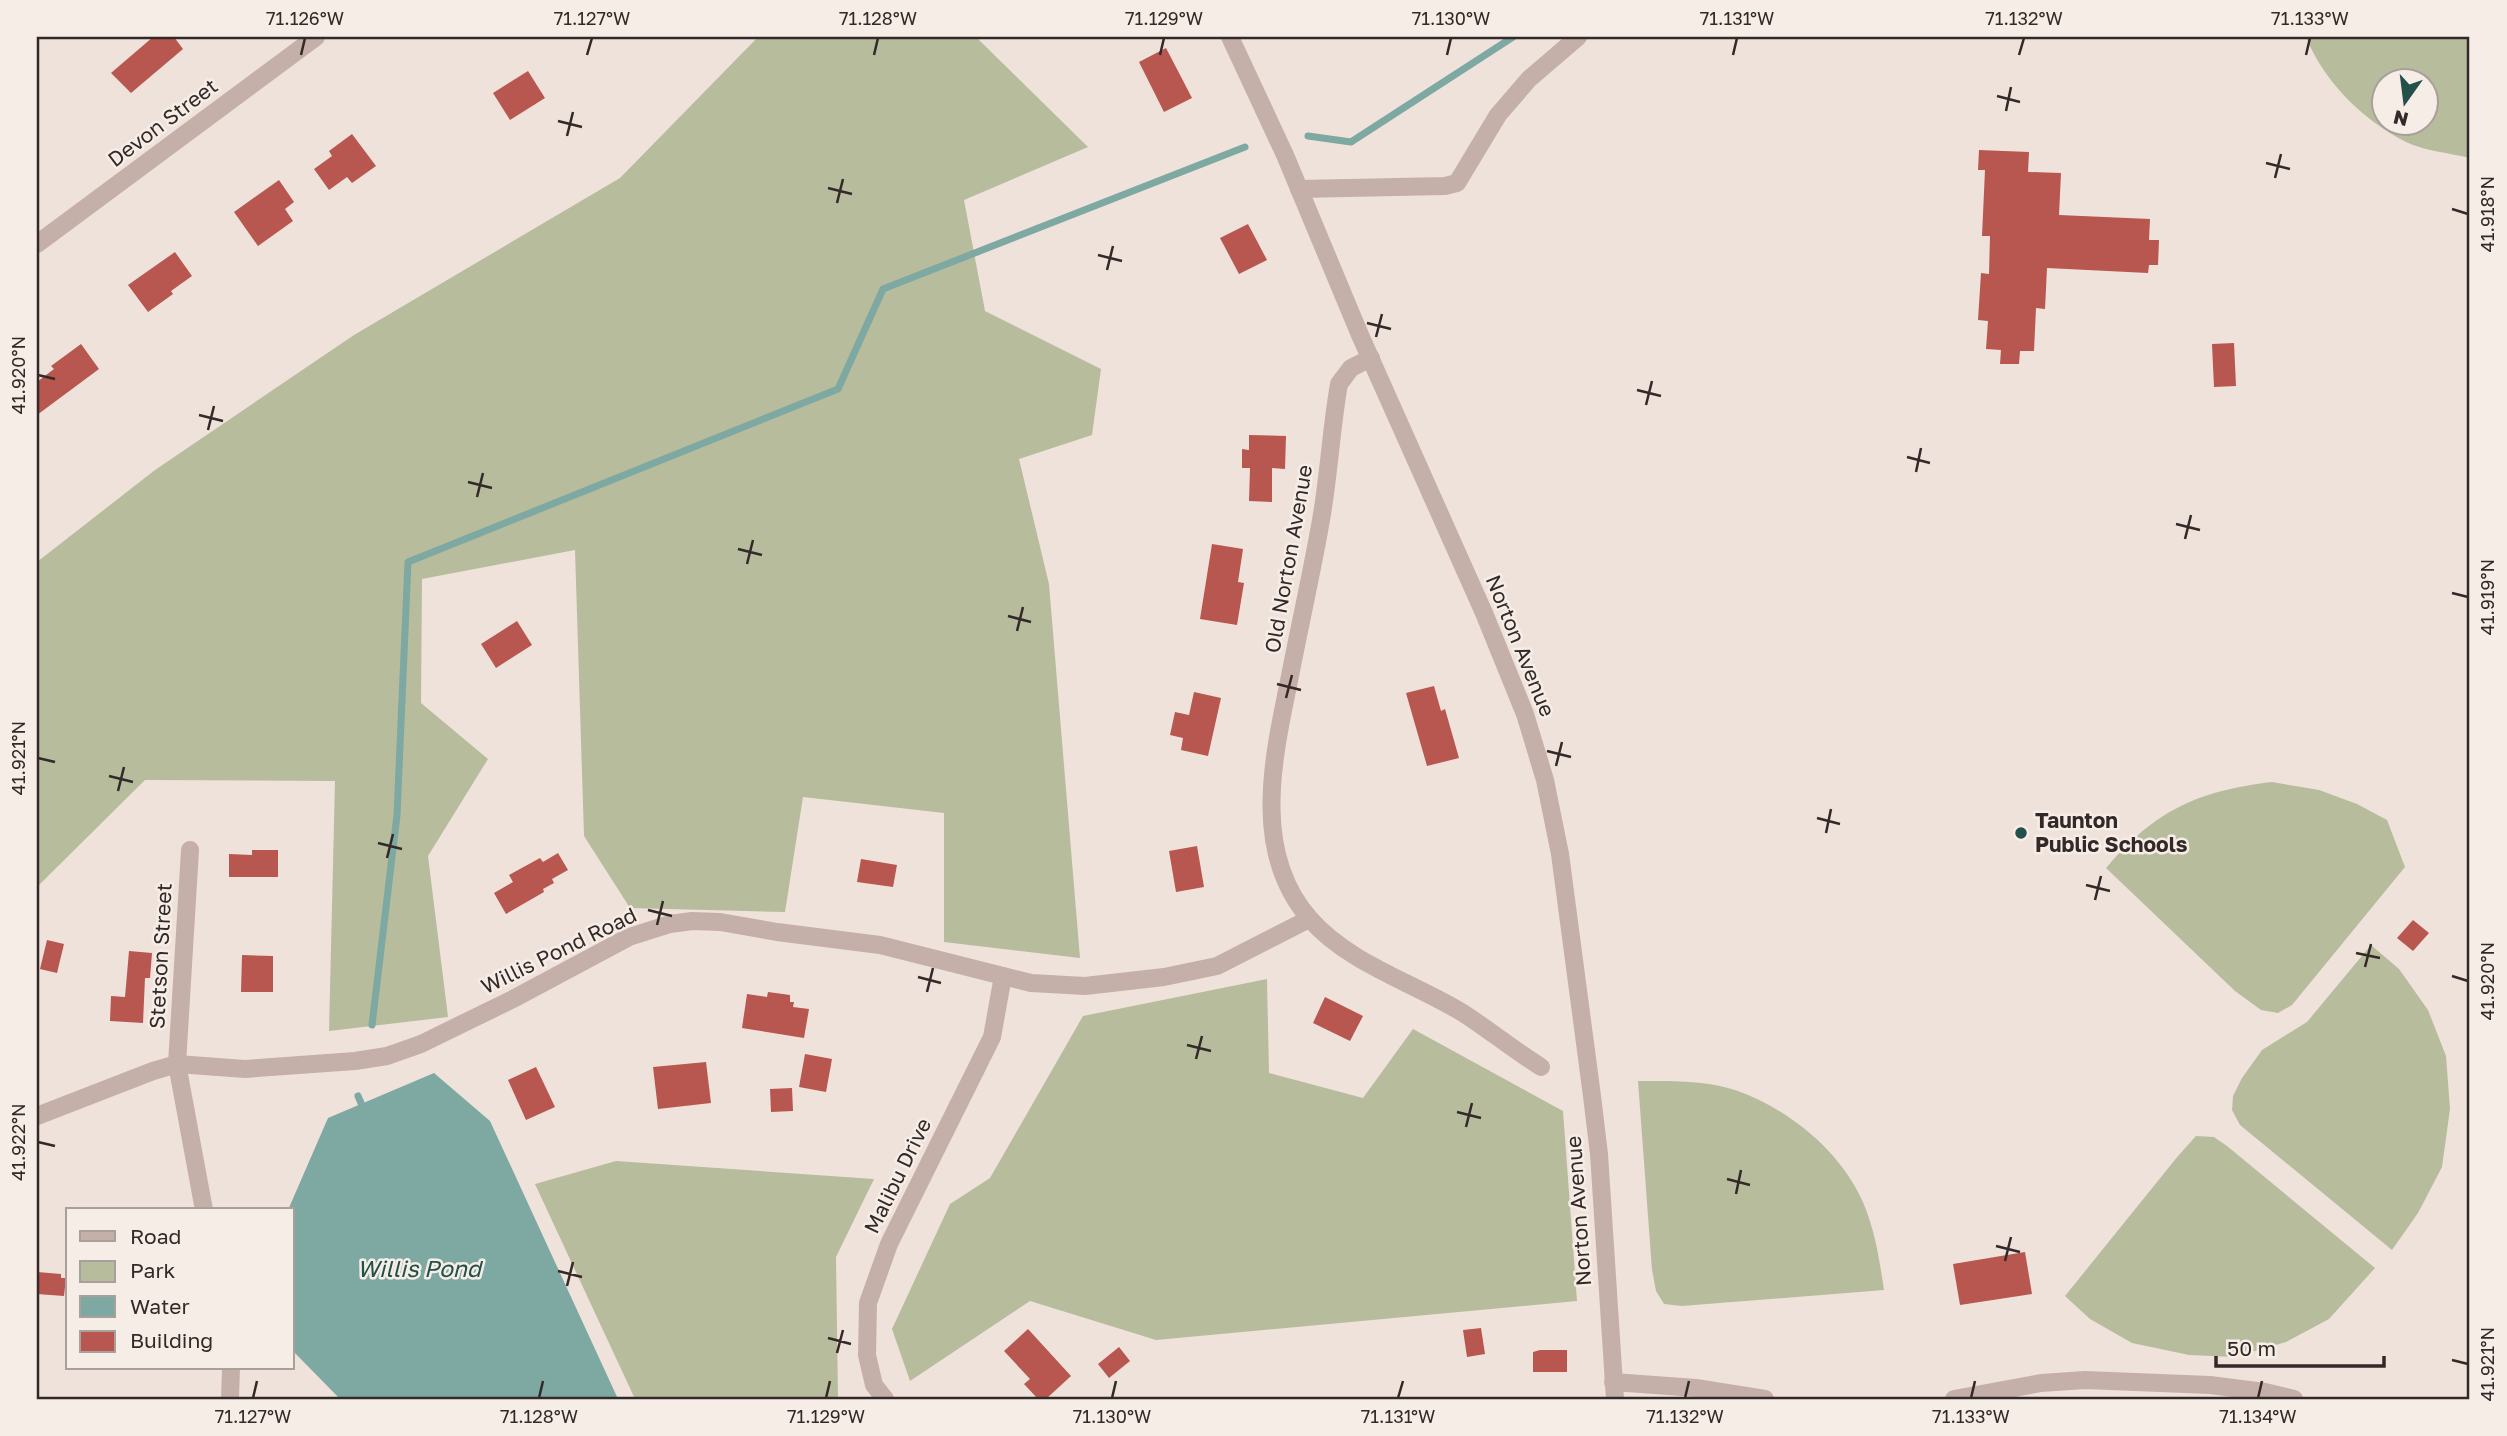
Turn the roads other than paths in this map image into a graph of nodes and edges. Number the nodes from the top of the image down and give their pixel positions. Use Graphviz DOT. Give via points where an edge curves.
graph roads {
  1 [pos="316,37"];
  2 [pos="1230,37"];
  3 [pos="1578,37"];
  4 [pos="1300,190"];
  5 [pos="37,244"];
  6 [pos="1371,358"];
  7 [pos="190,850"];
  8 [pos="1309,919"];
  9 [pos="1003,976"];
  10 [pos="177,1064"];
  11 [pos="1541,1068"];
  12 [pos="37,1116"];
  13 [pos="204,1208"];
  14 [pos="231,1370"];
  15 [pos="1614,1390"];
  16 [pos="230,1399"];
  17 [pos="885,1399"];
  18 [pos="1765,1399"];
  19 [pos="1954,1399"];
  20 [pos="2294,1399"];
  1 -- 5 [label="street, Devon Street"];
  2 -- 4 [label="street, Norton Avenue"];
  3 -- 4 [label="street" via="1529,79 1498,115 1457,183"];
  4 -- 6 [label="street, Norton Avenue"];
  6 -- 8 [label="street, Old Norton Avenue" via="1351,368 1339,384 1321,520 1273,760 1271,808 1278,856"];
  6 -- 15 [label="street, Norton Avenue" via="1512,680 1550,802 1599,1154"];
  7 -- 10 [label="street, Stetson Street"];
  8 -- 9 [label="street, Willis Pond Road" via="1217,966 1164,977 1085,986 1031,983"];
  8 -- 11 [label="street, Old Norton Avenue" via="1370,964 1462,1013"];
  9 -- 10 [label="street, Willis Pond Road" via="880,945 692,921 628,937 513,999 387,1056 245,1069"];
  9 -- 17 [label="street, Malibu Drive" via="992,1037 889,1244 868,1303 867,1355 874,1385"];
  10 -- 12 [label="street, Willis Pond Road"];
  10 -- 13 [label="street, Stetson Street"];
  14 -- 16 [label="street"];
  15 -- 18 [label="street" via="1696,1388"];
  19 -- 20 [label="street" via="2085,1380 2210,1385"];
}
